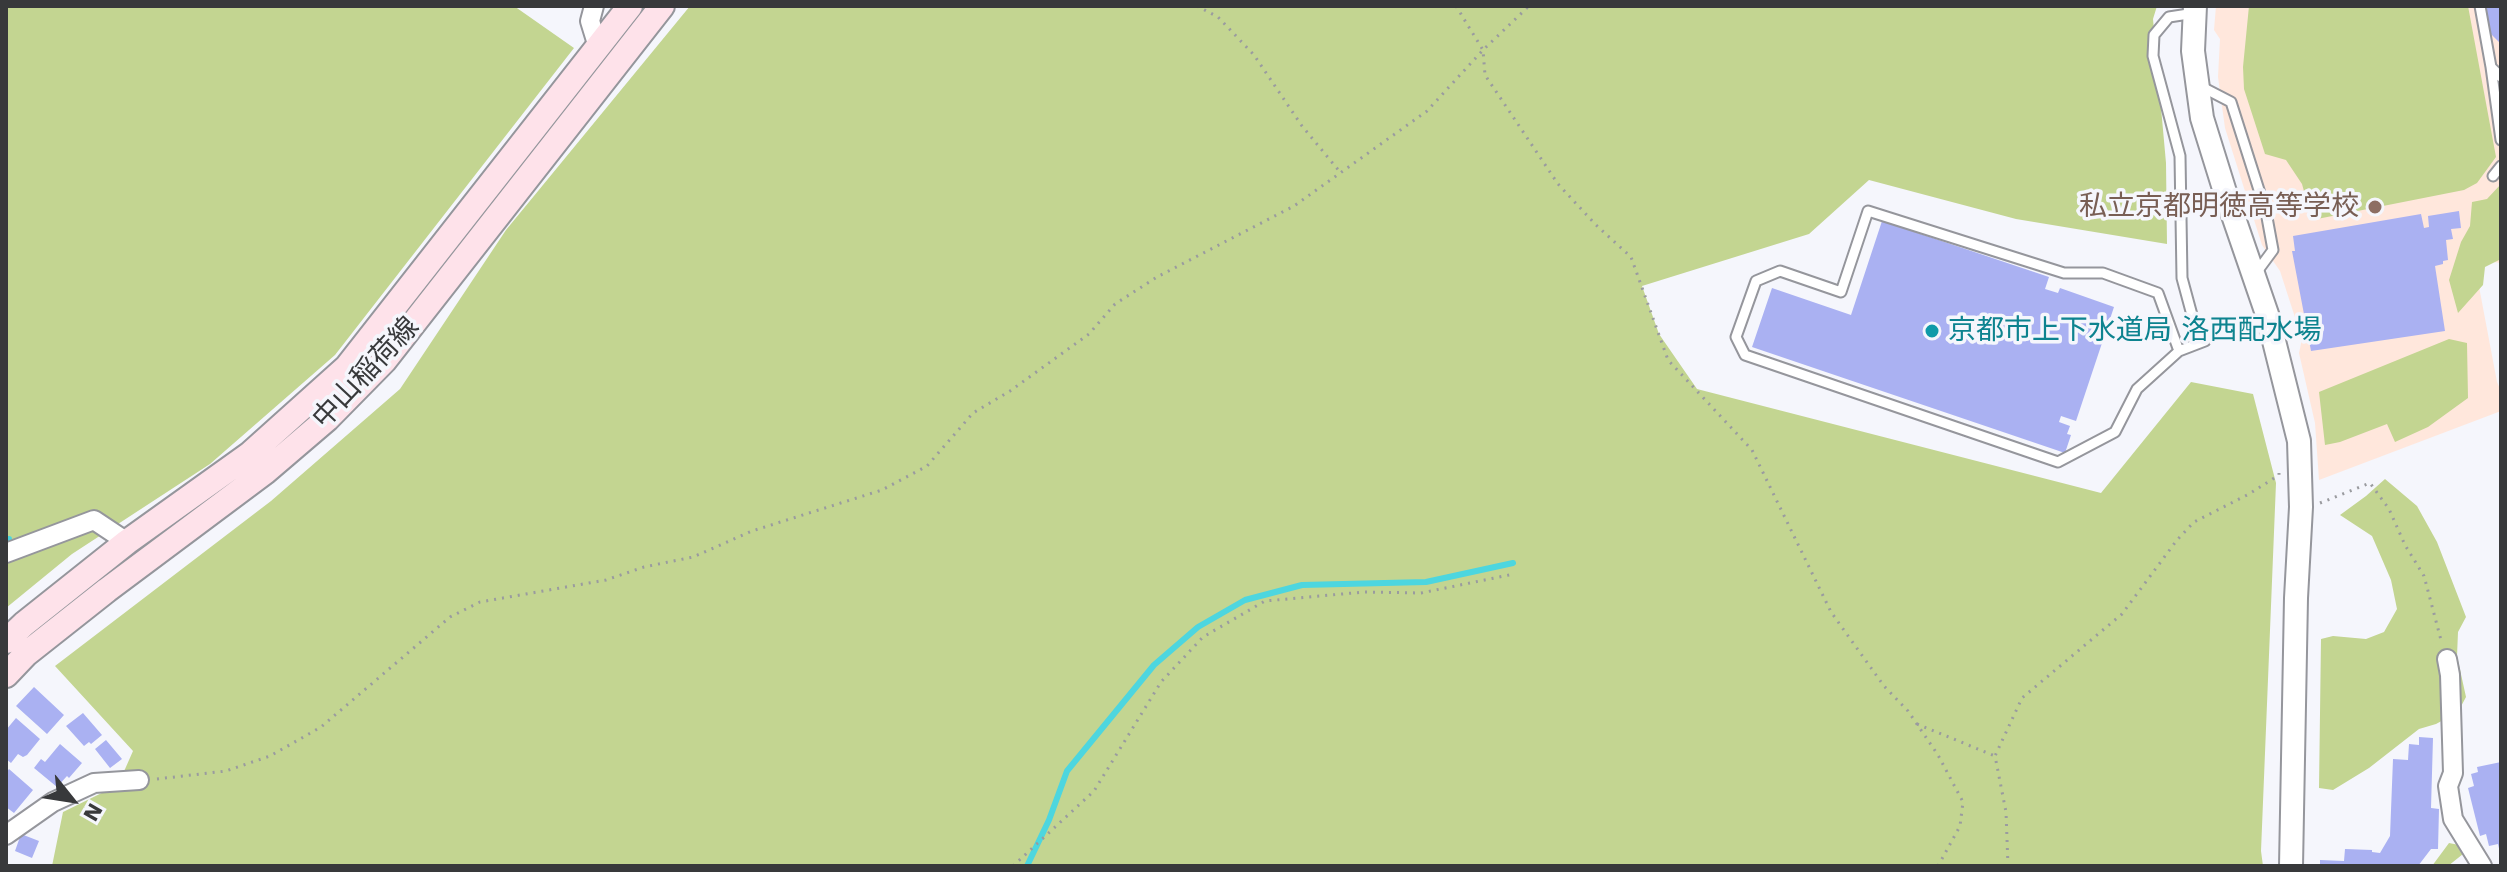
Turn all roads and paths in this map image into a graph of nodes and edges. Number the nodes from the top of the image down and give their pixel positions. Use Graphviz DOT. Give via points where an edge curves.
graph roads {
  1 [pos="594,6"];
  2 [pos="630,6"];
  3 [pos="662,6"];
  4 [pos="1197,6"];
  5 [pos="1456,6"];
  6 [pos="1529,6"];
  7 [pos="2480,6"];
  8 [pos="2195,9"];
  9 [pos="598,47"];
  10 [pos="1483,50"];
  11 [pos="2491,67"];
  12 [pos="2501,77"];
  13 [pos="2197,84"];
  14 [pos="2501,140"];
  15 [pos="2501,166"];
  16 [pos="1340,172"];
  17 [pos="2493,176"];
  18 [pos="2254,275"];
  19 [pos="2179,351"];
  20 [pos="2300,464"];
  21 [pos="2301,507"];
  22 [pos="127,542"];
  23 [pos="6,553"];
  24 [pos="1514,574"];
  25 [pos="6,641"];
  26 [pos="2447,659"];
  27 [pos="6,675"];
  28 [pos="1908,711"];
  29 [pos="1995,756"];
  30 [pos="139,780"];
  31 [pos="6,835"];
  32 [pos="1013,866"];
  33 [pos="1938,866"];
  34 [pos="2008,866"];
  35 [pos="2291,866"];
  36 [pos="2482,866"];
  1 -- 9 [label="street" via="590,21"];
  2 -- 9 [label="main road, 中山稲荷線"];
  3 -- 27 [label="main road, 中山稲荷線" via="384,361 265,472 107,590"];
  4 -- 16 [label="path" via="1218,17 1254,55"];
  5 -- 10 [label="path"];
  6 -- 10 [label="path"];
  7 -- 11 [label="lane"];
  8 -- 13 [label="street"];
  8 -- 19 [label="lane" via="2169,17 2154,35 2153,56 2180,156 2182,278 2205,341"];
  9 -- 22 [label="main road, 中山稲荷線" via="347,367 250,454"];
  10 -- 16 [label="path" via="1427,111"];
  10 -- 28 [label="path" via="1485,75 1558,184 1631,257 1668,360 1752,450 1831,612"];
  11 -- 12 [label="lane"];
  11 -- 14 [label="lane"];
  13 -- 18 [label="street" via="2202,118"];
  13 -- 18 [label="lane" via="2231,102 2266,212 2273,250"];
  15 -- 17 [label="lane"];
  16 -- 30 [label="path" via="1294,206 1115,304 1089,334 973,413 927,466 882,490 752,531 693,557 606,580 480,602 450,617 321,727 270,756 226,771"];
  18 -- 20 [label="street" via="2279,356"];
  19 -- 19 [label="lane" via="2137,389 2115,432 2058,462 1745,355 1736,337 1756,281 1780,271 1841,292 1868,211 2064,273 2103,273 2158,293"];
  20 -- 21 [label="street"];
  20 -- 29 [label="path" via="2278,462 2279,475 2194,522 2122,614 2022,698"];
  21 -- 26 [label="path" via="2370,483 2424,576"];
  21 -- 35 [label="street"];
  22 -- 23 [label="street" via="94,520"];
  22 -- 25 [label="main road, 中山稲荷線"];
  24 -- 32 [label="path" via="1421,593 1293,598 1252,608 1203,637 1161,682 1094,791"];
  26 -- 36 [label="street" via="2453,819"];
  28 -- 29 [label="path" via="1914,722"];
  28 -- 33 [label="path" via="1963,802 1960,826"];
  29 -- 34 [label="path" via="2006,812"];
  30 -- 31 [label="street" via="94,783 53,802"];
}
